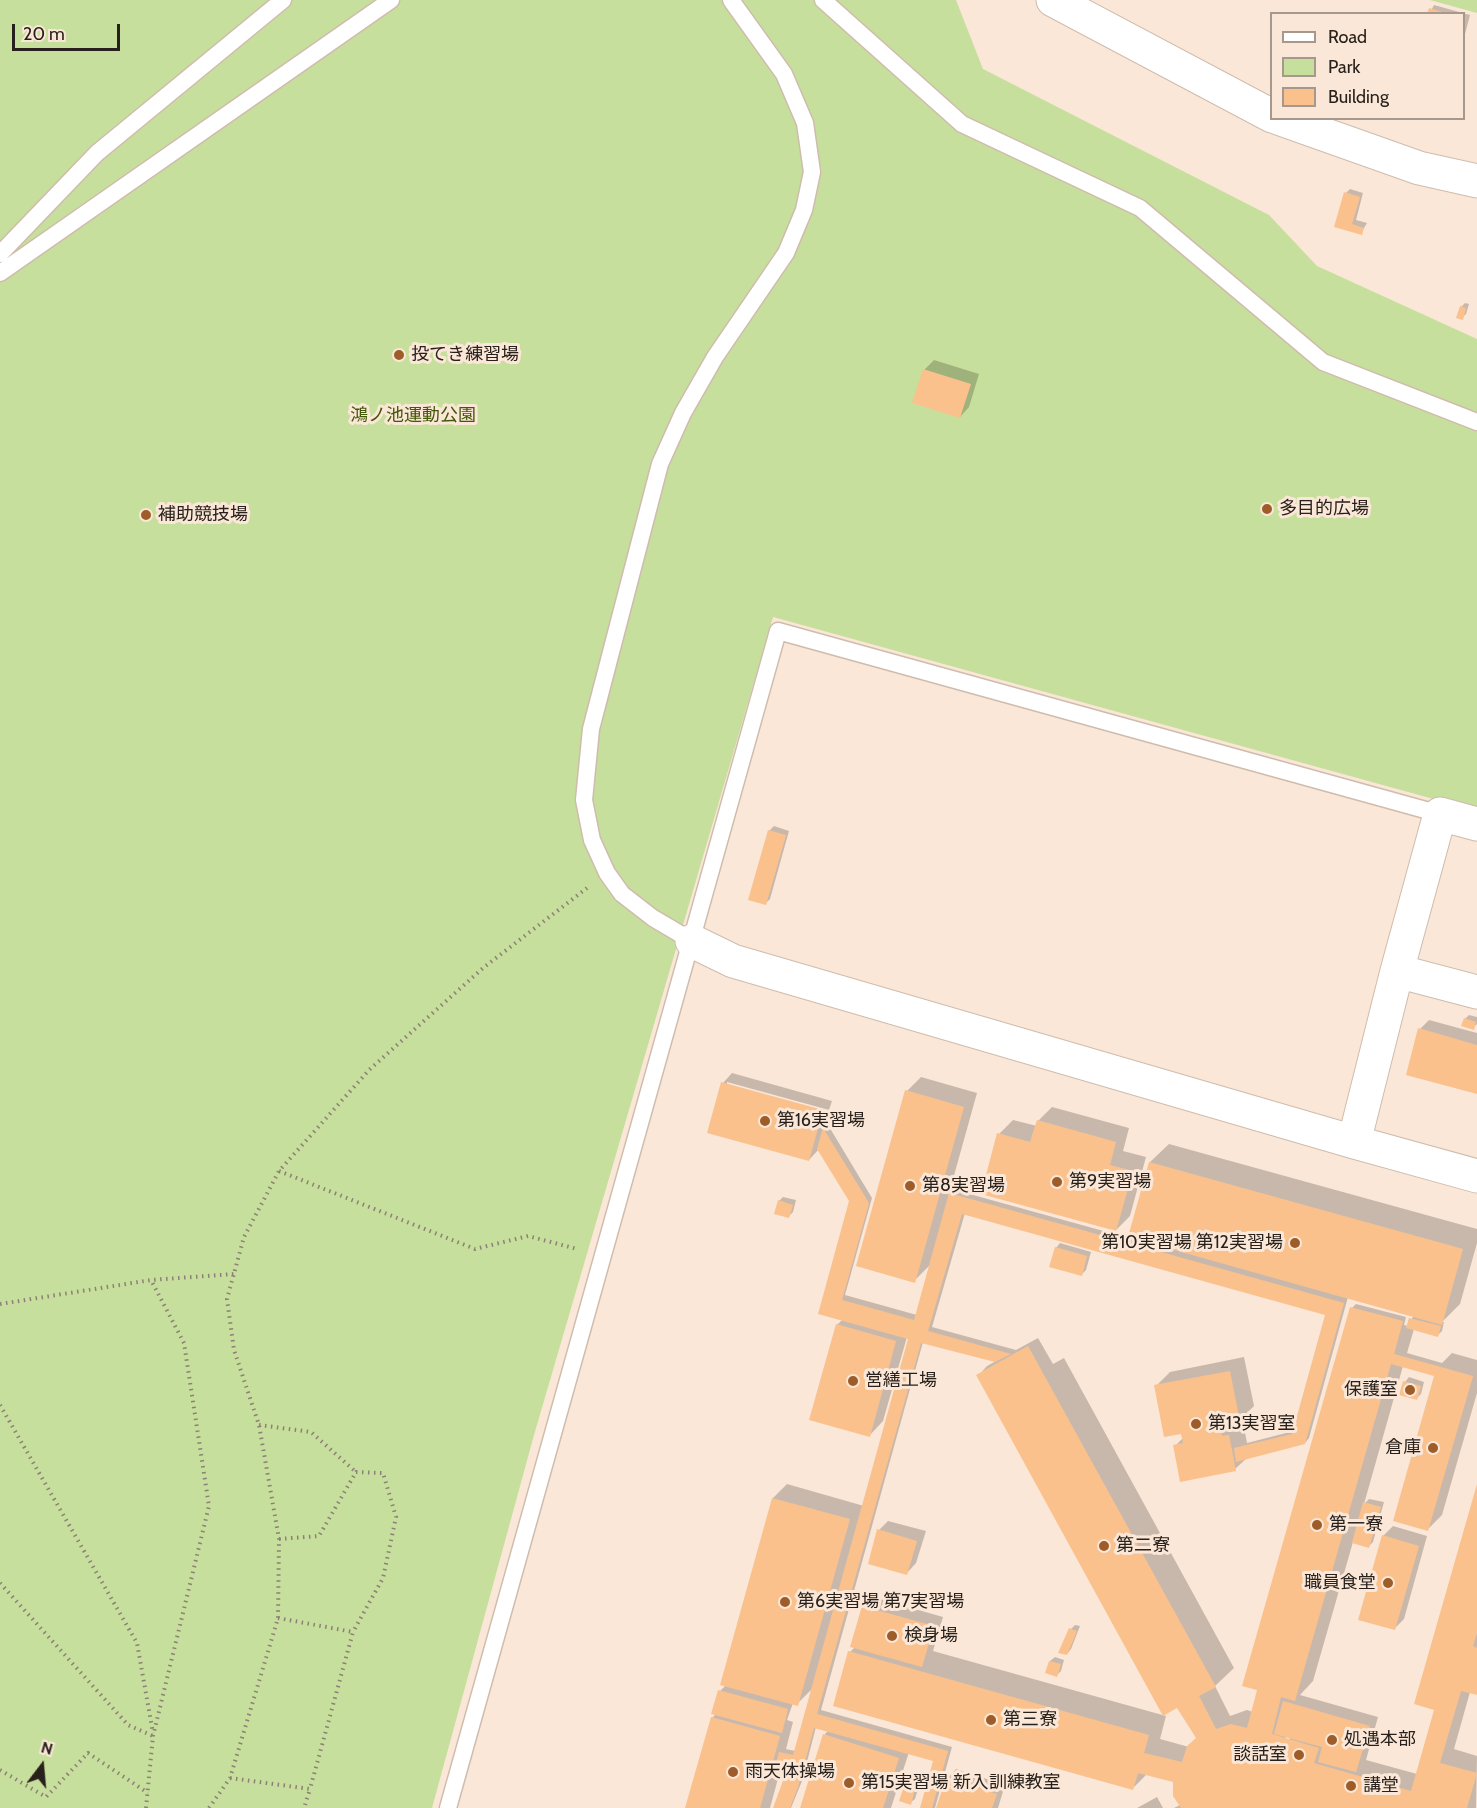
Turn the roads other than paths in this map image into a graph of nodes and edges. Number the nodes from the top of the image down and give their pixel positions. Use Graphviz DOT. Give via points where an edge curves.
graph roads {
  1 [pos="284,0"];
  2 [pos="391,0"];
  3 [pos="731,0"];
  4 [pos="823,0"];
  5 [pos="1053,0"];
  6 [pos="1270,115"];
  7 [pos="1284,120"];
  8 [pos="1477,181"];
  9 [pos="0,254"];
  10 [pos="0,273"];
  11 [pos="1477,422"];
  12 [pos="1440,814"];
  13 [pos="1477,824"];
  14 [pos="692,941"];
  15 [pos="1397,971"];
  16 [pos="1477,992"];
  17 [pos="1354,1143"];
  18 [pos="1477,1176"];
  19 [pos="448,1808"];
  1 -- 9 [label="lane" via="97,153"];
  2 -- 10 [label="lane"];
  3 -- 14 [label="lane" via="784,74 806,123 812,172 804,210 786,253 715,357 660,464 591,729 584,800 592,840 622,894"];
  4 -- 11 [label="lane" via="962,124 1140,208 1323,362"];
  5 -- 6 [label="street"];
  7 -- 8 [label="street" via="1419,168"];
  12 -- 13 [label="street"];
  12 -- 14 [label="lane" via="778,631"];
  12 -- 15 [label="street"];
  14 -- 17 [label="street" via="733,961"];
  14 -- 19 [label="lane"];
  15 -- 16 [label="street"];
  15 -- 17 [label="street"];
  17 -- 18 [label="street"];
}
